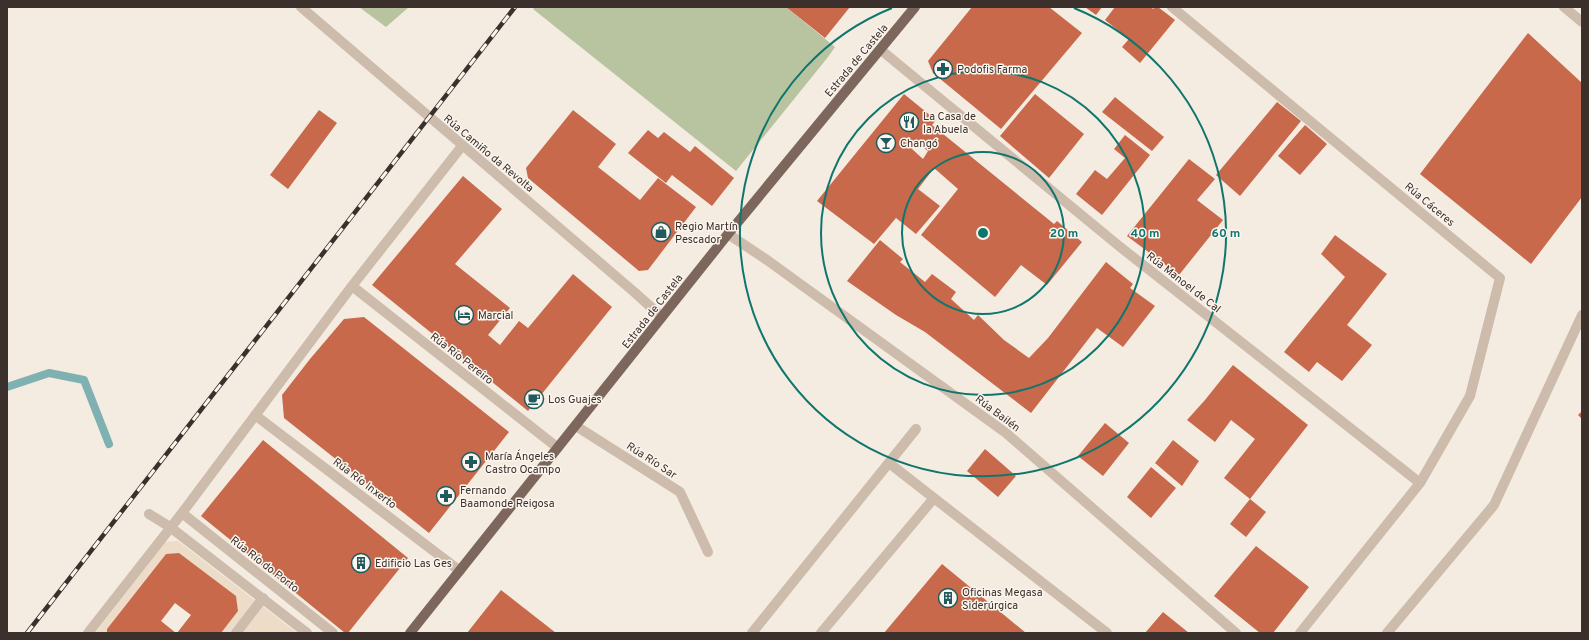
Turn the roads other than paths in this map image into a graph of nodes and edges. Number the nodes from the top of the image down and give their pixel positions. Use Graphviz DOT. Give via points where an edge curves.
graph roads {
  1 [pos="300,7"];
  2 [pos="915,7"];
  3 [pos="1172,7"];
  4 [pos="1564,7"];
  5 [pos="1582,22"];
  6 [pos="881,50"];
  7 [pos="462,146"];
  8 [pos="728,234"];
  9 [pos="352,286"];
  10 [pos="1582,315"];
  11 [pos="662,317"];
  12 [pos="255,414"];
  13 [pos="576,426"];
  14 [pos="916,430"];
  15 [pos="558,448"];
  16 [pos="889,463"];
  17 [pos="1420,483"];
  18 [pos="934,498"];
  19 [pos="182,513"];
  20 [pos="149,514"];
  21 [pos="170,527"];
  22 [pos="708,552"];
  23 [pos="460,571"];
  24 [pos="263,598"];
  25 [pos="88,633"];
  26 [pos="236,633"];
  27 [pos="306,633"];
  28 [pos="333,633"];
  29 [pos="410,633"];
  30 [pos="752,633"];
  31 [pos="821,633"];
  32 [pos="1107,633"];
  33 [pos="1236,633"];
  34 [pos="1300,633"];
  35 [pos="1387,633"];
  1 -- 7 [label="street, Rúa Camiño da Revolta"];
  2 -- 6 [label="main road, Estrada de Castela"];
  3 -- 17 [label="street, Rúa Cáceres" via="1500,278 1470,396"];
  4 -- 5 [label="street"];
  6 -- 8 [label="main road, Estrada de Castela"];
  6 -- 17 [label="street, Rúa Manoel de Cal" via="1119,246"];
  7 -- 9 [label="street"];
  7 -- 11 [label="street, Rúa Camiño da Revolta"];
  8 -- 11 [label="main road, Estrada de Castela"];
  8 -- 33 [label="street, Rúa Bailén" via="1006,433"];
  9 -- 12 [label="street"];
  9 -- 15 [label="street, Rúa Río Pereiro"];
  10 -- 35 [label="street" via="1494,505"];
  11 -- 13 [label="main road, Estrada de Castela"];
  12 -- 19 [label="street"];
  12 -- 23 [label="street, Rúa Río Inxerto"];
  13 -- 15 [label="main road, Estrada de Castela"];
  13 -- 22 [label="street, Rúa Río Sar" via="680,492"];
  14 -- 16 [label="street"];
  15 -- 23 [label="main road, Estrada de Castela"];
  16 -- 18 [label="street"];
  16 -- 30 [label="street"];
  17 -- 34 [label="street"];
  18 -- 31 [label="street"];
  18 -- 32 [label="street"];
  19 -- 21 [label="street"];
  19 -- 28 [label="street, Rúa Río do Porto"];
  20 -- 21 [label="street"];
  21 -- 24 [label="street"];
  21 -- 25 [label="street"];
  23 -- 29 [label="main road, Estrada de Castela"];
  24 -- 26 [label="street"];
  24 -- 27 [label="street"];
}
